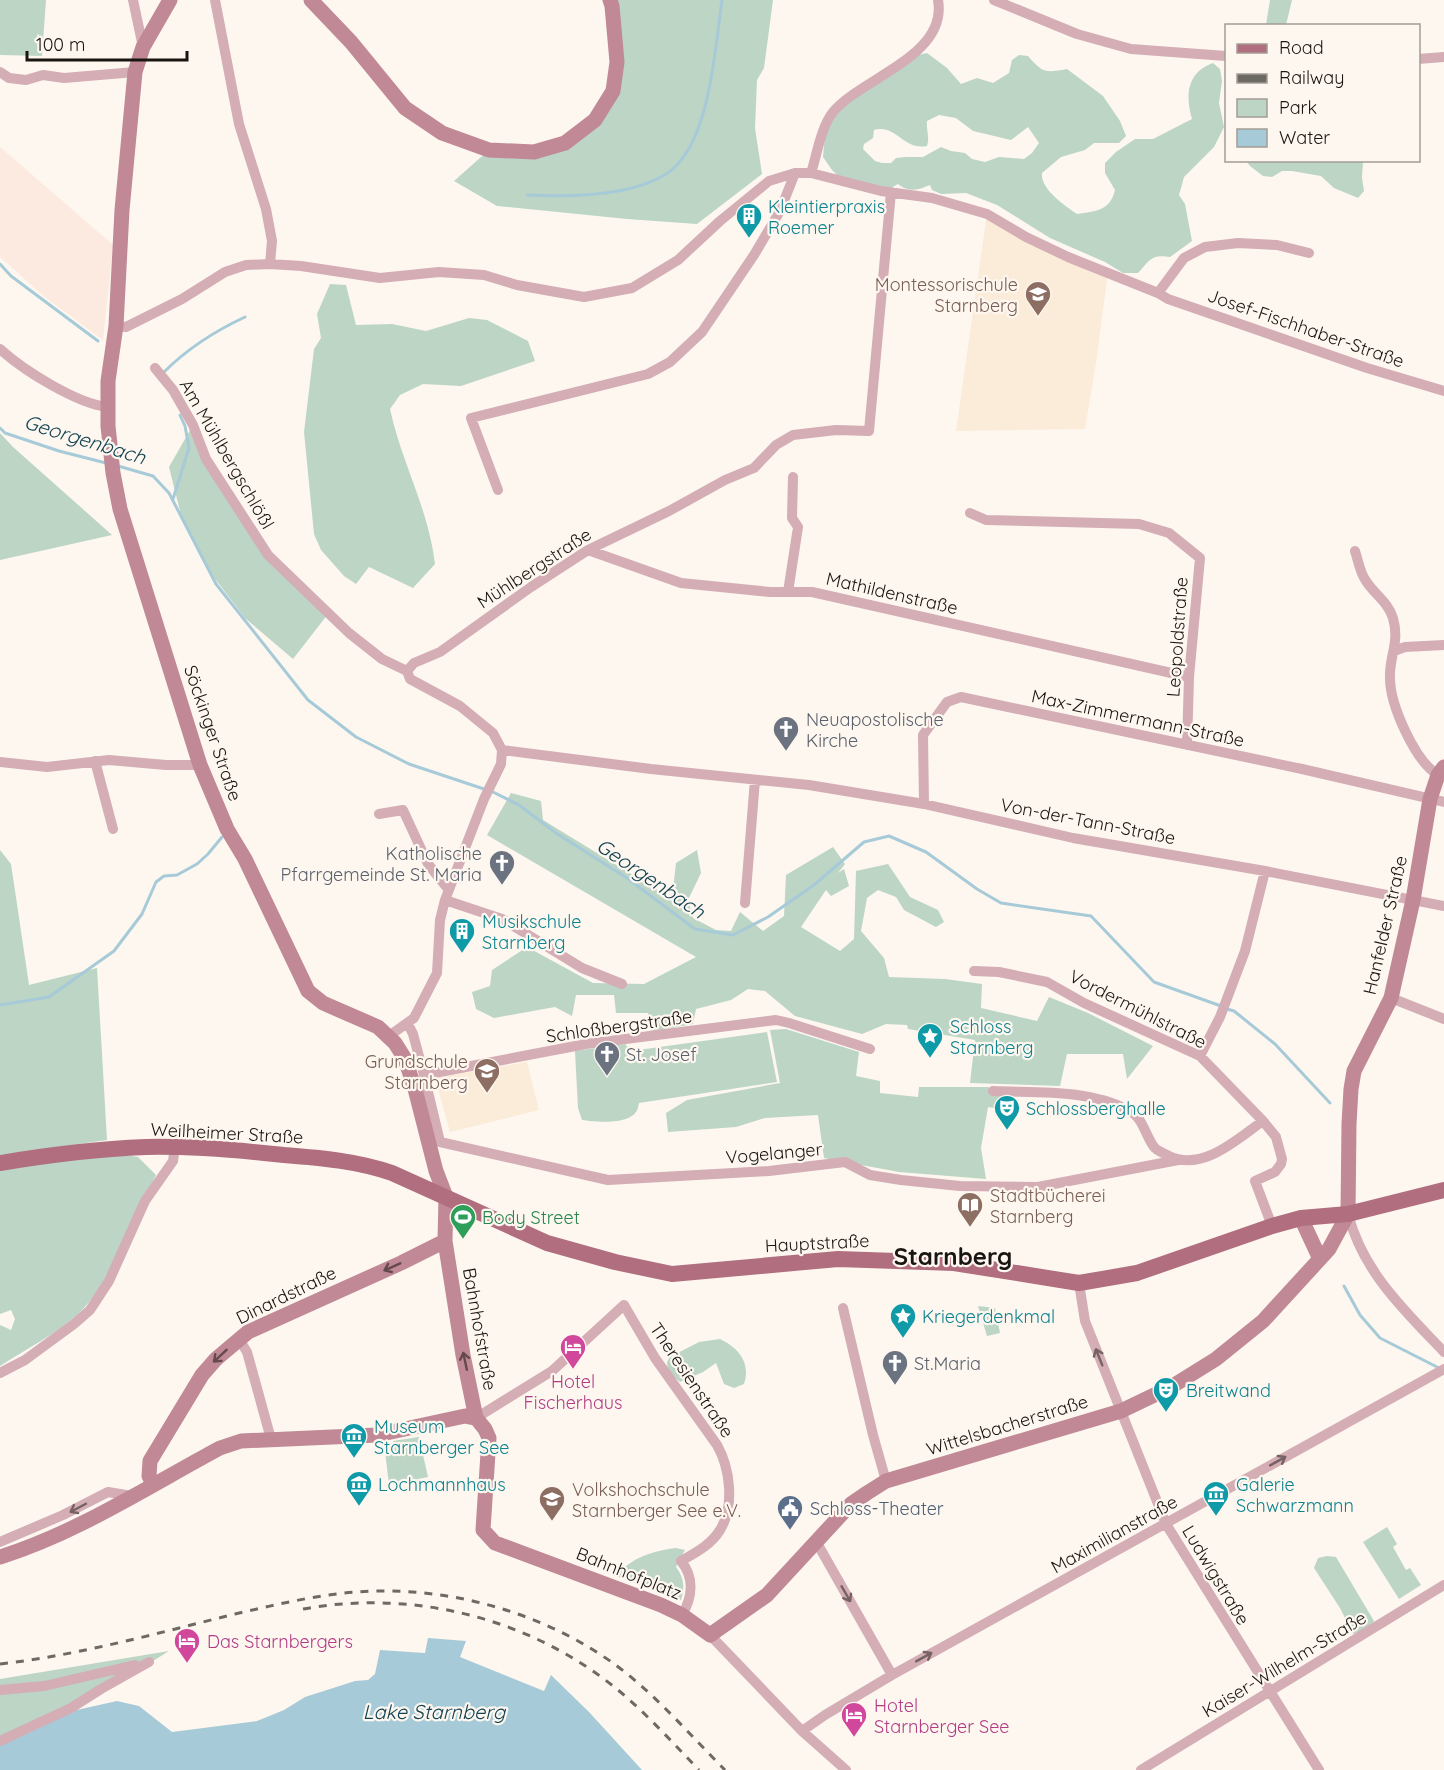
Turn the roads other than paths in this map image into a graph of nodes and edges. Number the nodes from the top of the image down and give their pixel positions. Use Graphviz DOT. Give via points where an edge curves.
graph roads {
  1 [pos="133,0"];
  2 [pos="170,0"];
  3 [pos="214,0"];
  4 [pos="311,0"];
  5 [pos="610,0"];
  6 [pos="938,0"];
  7 [pos="994,0"];
  8 [pos="143,47"];
  9 [pos="1225,56"];
  10 [pos="1444,57"];
  11 [pos="1420,59"];
  12 [pos="0,72"];
  13 [pos="135,72"];
  14 [pos="795,173"];
  15 [pos="811,173"];
  16 [pos="891,192"];
  17 [pos="1309,253"];
  18 [pos="270,264"];
  19 [pos="1158,293"];
  20 [pos="116,326"];
  21 [pos="0,349"];
  22 [pos="155,368"];
  23 [pos="1444,391"];
  24 [pos="108,407"];
  25 [pos="793,477"];
  26 [pos="498,490"];
  27 [pos="970,513"];
  28 [pos="588,550"];
  29 [pos="1355,551"];
  30 [pos="788,592"];
  31 [pos="1444,645"];
  32 [pos="1395,651"];
  33 [pos="407,670"];
  34 [pos="1189,677"];
  35 [pos="1187,745"];
  36 [pos="502,750"];
  37 [pos="95,761"];
  38 [pos="0,762"];
  39 [pos="200,765"];
  40 [pos="1441,771"];
  41 [pos="755,780"];
  42 [pos="1437,800"];
  43 [pos="924,804"];
  44 [pos="379,814"];
  45 [pos="113,829"];
  46 [pos="1265,871"];
  47 [pos="447,895"];
  48 [pos="1413,900"];
  49 [pos="745,903"];
  50 [pos="1444,906"];
  51 [pos="974,971"];
  52 [pos="622,984"];
  53 [pos="1391,998"];
  54 [pos="1444,1019"];
  55 [pos="408,1024"];
  56 [pos="389,1036"];
  57 [pos="870,1049"];
  58 [pos="1200,1056"];
  59 [pos="423,1075"];
  60 [pos="993,1091"];
  61 [pos="1263,1121"];
  62 [pos="175,1147"];
  63 [pos="1178,1160"];
  64 [pos="0,1163"];
  65 [pos="1444,1191"];
  66 [pos="446,1197"];
  67 [pos="1348,1214"];
  68 [pos="1301,1218"];
  69 [pos="1272,1226"];
  70 [pos="445,1241"];
  71 [pos="1320,1259"];
  72 [pos="1079,1283"];
  73 [pos="843,1308"];
  74 [pos="239,1339"];
  75 [pos="1444,1352"];
  76 [pos="1440,1371"];
  77 [pos="0,1372"];
  78 [pos="1121,1412"];
  79 [pos="476,1418"];
  80 [pos="271,1439"];
  81 [pos="886,1481"];
  82 [pos="153,1484"];
  83 [pos="132,1496"];
  84 [pos="1166,1524"];
  85 [pos="486,1535"];
  86 [pos="0,1542"];
  87 [pos="817,1543"];
  88 [pos="0,1557"];
  89 [pos="1444,1585"];
  90 [pos="682,1615"];
  91 [pos="710,1635"];
  92 [pos="892,1675"];
  93 [pos="0,1690"];
  94 [pos="1268,1691"];
  95 [pos="802,1731"];
  96 [pos="0,1741"];
  97 [pos="846,1770"];
  98 [pos="1141,1770"];
  99 [pos="1318,1770"];
  1 -- 8 [label="street"];
  2 -- 8 [label="street, Söckinger Straße"];
  3 -- 18 [label="street" via="239,124 266,209 272,241"];
  4 -- 5 [label="street" via="405,108 442,133 489,150 534,152 565,143 595,120 613,91 617,62"];
  6 -- 15 [label="street" via="936,27 922,46 840,104 831,115"];
  7 -- 9 [label="street" via="1077,34 1131,50"];
  8 -- 13 [label="street, Söckinger Straße"];
  10 -- 11 [label="street"];
  12 -- 13 [label="street" via="9,78 26,80 43,75 64,78"];
  13 -- 20 [label="street, Söckinger Straße"];
  14 -- 15 [label="street, Josef-Fischhaber-Straße"];
  14 -- 18 [label="street, Josef-Fischhaber-Straße" via="769,181 678,260 632,288 584,297 484,275 439,272 380,278"];
  14 -- 26 [label="street" via="780,211 754,255 702,332 670,362 648,374 471,418"];
  15 -- 16 [label="street, Josef-Fischhaber-Straße"];
  16 -- 19 [label="street, Josef-Fischhaber-Straße" via="932,198 987,214 1068,257"];
  16 -- 28 [label="street, Mühlbergstraße" via="869,431 793,435 776,445 754,468"];
  17 -- 19 [label="street" via="1277,245 1238,243 1205,247 1184,258"];
  18 -- 20 [label="street, Josef-Fischhaber-Straße" via="246,265 225,273 126,327"];
  19 -- 23 [label="street, Josef-Fischhaber-Straße" via="1367,368"];
  20 -- 24 [label="street, Söckinger Straße"];
  21 -- 24 [label="street" via="16,364 58,387 96,406"];
  22 -- 33 [label="street, Am Mühlbergschlößl" via="173,390 206,459 268,555 349,633 382,659"];
  24 -- 39 [label="street, Söckinger Straße" via="120,509"];
  25 -- 30 [label="street" via="792,518 798,527"];
  27 -- 34 [label="street, Leopoldstraße" via="986,520 1139,524 1169,533 1200,558"];
  28 -- 30 [label="street, Mathildenstraße" via="681,584"];
  28 -- 33 [label="street, Mühlbergstraße" via="440,652"];
  29 -- 32 [label="street" via="1365,580 1385,602 1393,618"];
  30 -- 34 [label="street, Mathildenstraße" via="812,592"];
  31 -- 32 [label="street"];
  32 -- 40 [label="street" via="1390,677 1399,718 1431,771"];
  33 -- 36 [label="street" via="410,679 460,706 493,734"];
  34 -- 35 [label="street, Leopoldstraße"];
  35 -- 42 [label="street, Max-Zimmermann-Straße"];
  35 -- 43 [label="street, Max-Zimmermann-Straße" via="961,697 947,702 923,735"];
  36 -- 41 [label="street, Von-der-Tann-Straße"];
  36 -- 47 [label="street" via="501,764"];
  37 -- 38 [label="street" via="47,766"];
  37 -- 39 [label="street"];
  37 -- 45 [label="street"];
  39 -- 56 [label="street, Söckinger Straße" via="308,991 323,1003 368,1021"];
  40 -- 42 [label="street, Hanfelder Straße"];
  41 -- 43 [label="street, Von-der-Tann-Straße"];
  41 -- 49 [label="street"];
  42 -- 48 [label="street, Hanfelder Straße"];
  43 -- 46 [label="street, Von-der-Tann-Straße" via="1073,838"];
  44 -- 47 [label="street" via="403,810"];
  46 -- 48 [label="street, Von-der-Tann-Straße"];
  46 -- 58 [label="street" via="1245,951 1220,1017"];
  47 -- 52 [label="street" via="502,919 582,968"];
  47 -- 55 [label="street" via="440,920 437,973"];
  48 -- 50 [label="street, Von-der-Tann-Straße"];
  48 -- 53 [label="street, Hanfelder Straße"];
  51 -- 58 [label="street, Vordermühlstraße" via="1047,982"];
  53 -- 54 [label="street"];
  53 -- 67 [label="street, Hanfelder Straße" via="1352,1080"];
  55 -- 56 [label="street"];
  55 -- 59 [label="street"];
  56 -- 66 [label="street, Söckinger Straße" via="405,1059"];
  57 -- 59 [label="street, Schloßbergstraße" via="776,1020 586,1044"];
  58 -- 61 [label="street, Vordermühlstraße"];
  59 -- 63 [label="street, Vogelanger" via="440,1142 608,1180 769,1172 845,1162 870,1175 901,1180 1038,1187"];
  60 -- 63 [label="street" via="1097,1098 1130,1110 1155,1149"];
  61 -- 63 [label="street" via="1206,1158"];
  61 -- 69 [label="street, Vordermühlstraße" via="1276,1137 1282,1159 1275,1172 1255,1181"];
  62 -- 64 [label="main road, Weilheimer Straße" via="118,1149"];
  62 -- 66 [label="main road, Weilheimer Straße" via="366,1164"];
  62 -- 77 [label="street" via="173,1161 145,1200 109,1281 90,1310 25,1360"];
  65 -- 67 [label="main road, Hauptstraße"];
  66 -- 70 [label="street, Bahnhofstraße"];
  66 -- 72 [label="main road, Hauptstraße" via="547,1243 672,1274 875,1259 954,1263"];
  67 -- 68 [label="main road, Hauptstraße"];
  67 -- 71 [label="street, Hanfelder Straße"];
  67 -- 75 [label="street" via="1361,1252 1382,1284"];
  68 -- 69 [label="main road, Hauptstraße"];
  68 -- 71 [label="street"];
  69 -- 72 [label="main road, Hauptstraße" via="1137,1273"];
  70 -- 74 [label="street, Dinardstraße, one-way"];
  79 -- 70 [label="street, Bahnhofstraße, one-way"];
  71 -- 78 [label="street, Wittelsbacherstraße" via="1263,1321 1216,1359"];
  78 -- 72 [label="street, Ludwigstraße, one-way" via="1085,1321"];
  73 -- 81 [label="street"];
  74 -- 80 [label="street"];
  74 -- 82 [label="street, Dinardstraße, one-way" via="202,1375 150,1461"];
  84 -- 76 [label="street, Maximilianstraße, one-way"];
  78 -- 81 [label="street, Wittelsbacherstraße"];
  78 -- 84 [label="street, Ludwigstraße"];
  79 -- 80 [label="street" via="465,1416 369,1436"];
  79 -- 85 [label="street, Bahnhofstraße" via="489,1438 482,1523"];
  79 -- 90 [label="street, Theresienstraße" via="552,1371 624,1305 655,1358 717,1445 728,1474 727,1507 720,1531 681,1561 692,1591"];
  80 -- 82 [label="street" via="241,1441 220,1448"];
  81 -- 87 [label="street, Wittelsbacherstraße" via="851,1504"];
  82 -- 83 [label="street"];
  83 -- 86 [label="street, one-way" via="108,1492"];
  83 -- 88 [label="street" via="68,1530"];
  92 -- 84 [label="street, Maximilianstraße, one-way"];
  84 -- 94 [label="street, Ludwigstraße"];
  85 -- 90 [label="street, Bahnhofplatz" via="495,1543"];
  87 -- 91 [label="street, Wittelsbacherstraße" via="767,1594"];
  87 -- 92 [label="street, one-way"];
  89 -- 94 [label="street, Kaiser-Wilhelm-Straße"];
  90 -- 91 [label="street, Bahnhofplatz"];
  91 -- 95 [label="street, Bahnhofplatz"];
  92 -- 95 [label="street, Maximilianstraße"];
  93 -- 96 [label="street" via="44,1686 149,1662 71,1708"];
  94 -- 98 [label="street, Kaiser-Wilhelm-Straße"];
  94 -- 99 [label="street, Ludwigstraße"];
  95 -- 97 [label="street, Bahnhofplatz"];
}
